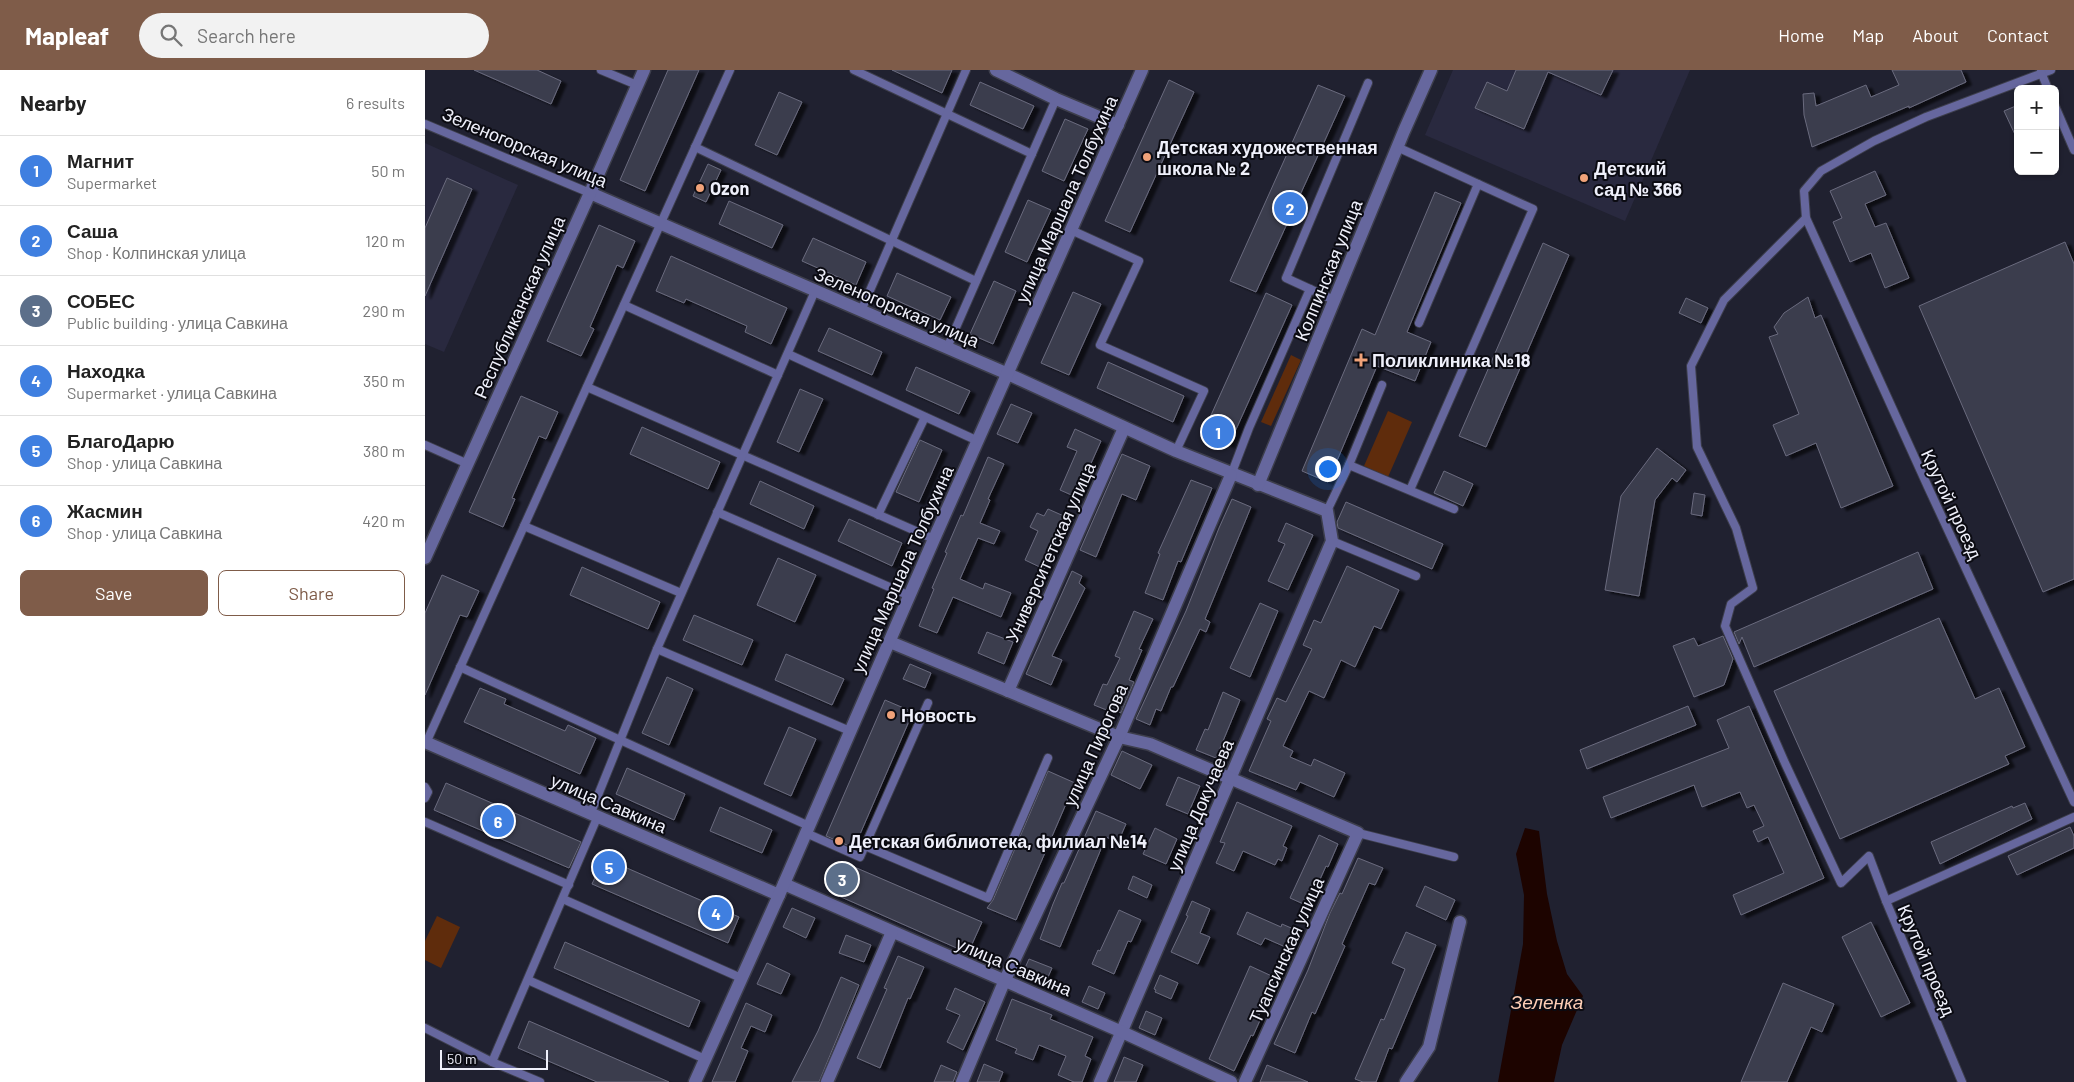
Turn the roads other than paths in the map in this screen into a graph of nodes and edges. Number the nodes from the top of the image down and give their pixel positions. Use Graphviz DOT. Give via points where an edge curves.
graph roads {
  1 [pos="601,70"];
  2 [pos="644,70"];
  3 [pos="730,70"];
  4 [pos="854,70"];
  5 [pos="966,70"];
  6 [pos="996,70"];
  7 [pos="1142,70"];
  8 [pos="1431,70"];
  9 [pos="2051,70"];
  10 [pos="2041,72"];
  11 [pos="1368,83"];
  12 [pos="637,85"];
  13 [pos="2046,85"];
  14 [pos="1056,99"];
  15 [pos="947,113"];
  16 [pos="2059,115"];
  17 [pos="425,124"];
  18 [pos="1118,125"];
  19 [pos="1397,147"];
  20 [pos="695,148"];
  21 [pos="2074,150"];
  22 [pos="1032,154"];
  23 [pos="1478,184"];
  24 [pos="590,193"];
  25 [pos="1806,218"];
  26 [pos="661,224"];
  27 [pos="1071,230"];
  28 [pos="891,241"];
  29 [pos="976,281"];
  30 [pos="1310,289"];
  31 [pos="815,291"];
  32 [pos="1334,300"];
  33 [pos="623,305"];
  34 [pos="861,311"];
  35 [pos="1419,323"];
  36 [pos="947,348"];
  37 [pos="787,354"];
  38 [pos="1008,374"];
  39 [pos="779,375"];
  40 [pos="1382,385"];
  41 [pos="587,387"];
  42 [pos="925,417"];
  43 [pos="1124,428"];
  44 [pos="978,441"];
  45 [pos="425,445"];
  46 [pos="1176,451"];
  47 [pos="743,457"];
  48 [pos="468,464"];
  49 [pos="1349,465"];
  50 [pos="1231,474"];
  51 [pos="1258,485"];
  52 [pos="1410,490"];
  53 [pos="1454,509"];
  54 [pos="717,512"];
  55 [pos="1327,512"];
  56 [pos="878,515"];
  57 [pos="524,526"];
  58 [pos="934,538"];
  59 [pos="429,541"];
  60 [pos="1332,541"];
  61 [pos="425,558"];
  62 [pos="1416,576"];
  63 [pos="681,593"];
  64 [pos="910,596"];
  65 [pos="890,642"];
  66 [pos="657,649"];
  67 [pos="460,667"];
  68 [pos="1008,690"];
  69 [pos="928,703"];
  70 [pos="850,731"];
  71 [pos="1119,737"];
  72 [pos="620,741"];
  73 [pos="426,742"];
  74 [pos="1049,758"];
  75 [pos="1230,778"];
  76 [pos="425,787"];
  77 [pos="425,798"];
  78 [pos="2074,802"];
  79 [pos="593,816"];
  80 [pos="2074,817"];
  81 [pos="425,822"];
  82 [pos="807,830"];
  83 [pos="1358,833"];
  84 [pos="865,846"];
  85 [pos="1454,857"];
  86 [pos="569,885"];
  87 [pos="781,890"];
  88 [pos="563,899"];
  89 [pos="1886,900"];
  90 [pos="1460,922"];
  91 [pos="892,932"];
  92 [pos="741,978"];
  93 [pos="528,980"];
  94 [pos="1004,982"];
  95 [pos="425,1028"];
  96 [pos="1122,1032"];
  97 [pos="705,1060"];
  98 [pos="493,1062"];
  99 [pos="540,1082"];
  100 [pos="695,1082"];
  101 [pos="827,1082"];
  102 [pos="962,1082"];
  103 [pos="1100,1082"];
  104 [pos="1231,1082"];
  105 [pos="1245,1082"];
  106 [pos="1405,1082"];
  107 [pos="1962,1082"];
  1 -- 12 [label="lane"];
  2 -- 12 [label="street, Республиканская улица"];
  3 -- 20 [label="lane"];
  4 -- 15 [label="lane"];
  5 -- 15 [label="lane"];
  6 -- 14 [label="street"];
  7 -- 18 [label="street, улица Маршала Толбухина"];
  8 -- 19 [label="street, Колпинская улица"];
  9 -- 10 [label="lane, Крутой проезд"];
  10 -- 13 [label="lane"];
  10 -- 25 [label="lane, Крутой проезд" via="1926,117 1821,171 1804,191"];
  11 -- 30 [label="lane" via="1286,278"];
  12 -- 24 [label="street, Республиканская улица"];
  14 -- 18 [label="street"];
  14 -- 22 [label="lane"];
  15 -- 22 [label="lane"];
  15 -- 28 [label="lane"];
  16 -- 21 [label="lane"];
  17 -- 24 [label="lane, Зеленогорская улица"];
  18 -- 27 [label="street, улица Маршала Толбухина"];
  19 -- 23 [label="lane"];
  19 -- 32 [label="street, Колпинская улица"];
  20 -- 26 [label="lane"];
  20 -- 28 [label="lane"];
  22 -- 29 [label="lane"];
  23 -- 35 [label="lane"];
  23 -- 52 [label="lane" via="1533,209"];
  24 -- 26 [label="street, Зеленогорская улица"];
  24 -- 48 [label="street, Республиканская улица"];
  25 -- 78 [label="lane, Крутой проезд"];
  25 -- 89 [label="lane" via="1724,300 1691,366 1697,447 1736,528 1753,588 1731,604 1725,626 1841,883 1869,856"];
  26 -- 31 [label="street, Зеленогорская улица"];
  26 -- 33 [label="lane"];
  27 -- 38 [label="street, улица Маршала Толбухина"];
  27 -- 46 [label="lane" via="1139,260 1100,345 1204,391"];
  28 -- 29 [label="lane"];
  28 -- 34 [label="lane"];
  29 -- 36 [label="lane"];
  30 -- 32 [label="lane"];
  30 -- 50 [label="lane"];
  31 -- 34 [label="street, Зеленогорская улица"];
  31 -- 37 [label="lane"];
  32 -- 51 [label="street, Колпинская улица"];
  33 -- 39 [label="lane"];
  33 -- 41 [label="lane"];
  34 -- 36 [label="street, Зеленогорская улица"];
  36 -- 38 [label="street, Зеленогорская улица"];
  37 -- 39 [label="lane"];
  37 -- 42 [label="lane"];
  38 -- 43 [label="street, Зеленогорская улица"];
  38 -- 44 [label="street, улица Маршала Толбухина"];
  39 -- 47 [label="lane"];
  40 -- 49 [label="lane"];
  41 -- 47 [label="lane"];
  41 -- 57 [label="lane"];
  42 -- 44 [label="lane"];
  42 -- 56 [label="lane"];
  43 -- 46 [label="street, Зеленогорская улица"];
  43 -- 68 [label="street, Университетская улица"];
  44 -- 58 [label="street, улица Маршала Толбухина"];
  45 -- 48 [label="lane"];
  46 -- 50 [label="street, Зеленогорская улица"];
  47 -- 54 [label="lane"];
  47 -- 56 [label="lane"];
  48 -- 59 [label="street, Республиканская улица"];
  49 -- 52 [label="lane"];
  49 -- 55 [label="lane"];
  50 -- 51 [label="street, Зеленогорская улица"];
  50 -- 71 [label="street, улица Пирогова"];
  51 -- 55 [label="street, Зеленогорская улица"];
  52 -- 53 [label="lane"];
  54 -- 63 [label="lane"];
  54 -- 64 [label="lane"];
  55 -- 60 [label="street"];
  56 -- 58 [label="lane"];
  57 -- 63 [label="lane"];
  57 -- 67 [label="lane"];
  58 -- 64 [label="street, улица Маршала Толбухина"];
  59 -- 61 [label="street, Республиканская улица"];
  60 -- 62 [label="lane"];
  60 -- 75 [label="street, улица Докучаева"];
  63 -- 66 [label="lane"];
  64 -- 65 [label="street, улица Маршала Толбухина"];
  65 -- 68 [label="street"];
  65 -- 70 [label="street, улица Маршала Толбухина"];
  66 -- 70 [label="lane"];
  66 -- 72 [label="lane"];
  67 -- 72 [label="lane"];
  67 -- 73 [label="lane"];
  68 -- 71 [label="street"];
  69 -- 84 [label="lane"];
  70 -- 82 [label="street, улица Маршала Толбухина"];
  71 -- 75 [label="street" via="1150,744"];
  71 -- 94 [label="street, улица Пирогова"];
  72 -- 79 [label="lane"];
  72 -- 82 [label="lane"];
  73 -- 79 [label="street, улица Савкина"];
  74 -- 84 [label="lane" via="987,898"];
  75 -- 83 [label="street"];
  75 -- 96 [label="street, улица Докучаева"];
  76 -- 77 [label="lane"];
  79 -- 86 [label="lane"];
  79 -- 87 [label="street, улица Савкина"];
  80 -- 89 [label="lane, Крутой проезд"];
  81 -- 86 [label="lane"];
  82 -- 84 [label="lane" via="860,857"];
  82 -- 87 [label="street, улица Маршала Толбухина"];
  83 -- 85 [label="lane"];
  83 -- 105 [label="street, Туапсинская улица"];
  86 -- 88 [label="lane"];
  87 -- 91 [label="street, улица Савкина"];
  87 -- 92 [label="street, улица Маршала Толбухина"];
  88 -- 92 [label="lane"];
  88 -- 93 [label="lane"];
  89 -- 107 [label="lane, Крутой проезд"];
  90 -- 106 [label="street" via="1429,1047"];
  91 -- 94 [label="street, улица Савкина"];
  91 -- 101 [label="street"];
  92 -- 97 [label="street, улица Маршала Толбухина"];
  93 -- 97 [label="lane"];
  93 -- 98 [label="lane"];
  94 -- 96 [label="street, улица Савкина"];
  94 -- 102 [label="street, улица Пирогова"];
  95 -- 98 [label="lane"];
  96 -- 103 [label="street, улица Докучаева"];
  96 -- 104 [label="street, улица Савкина"];
  97 -- 100 [label="street, улица Маршала Толбухина"];
  98 -- 99 [label="lane"];
}
